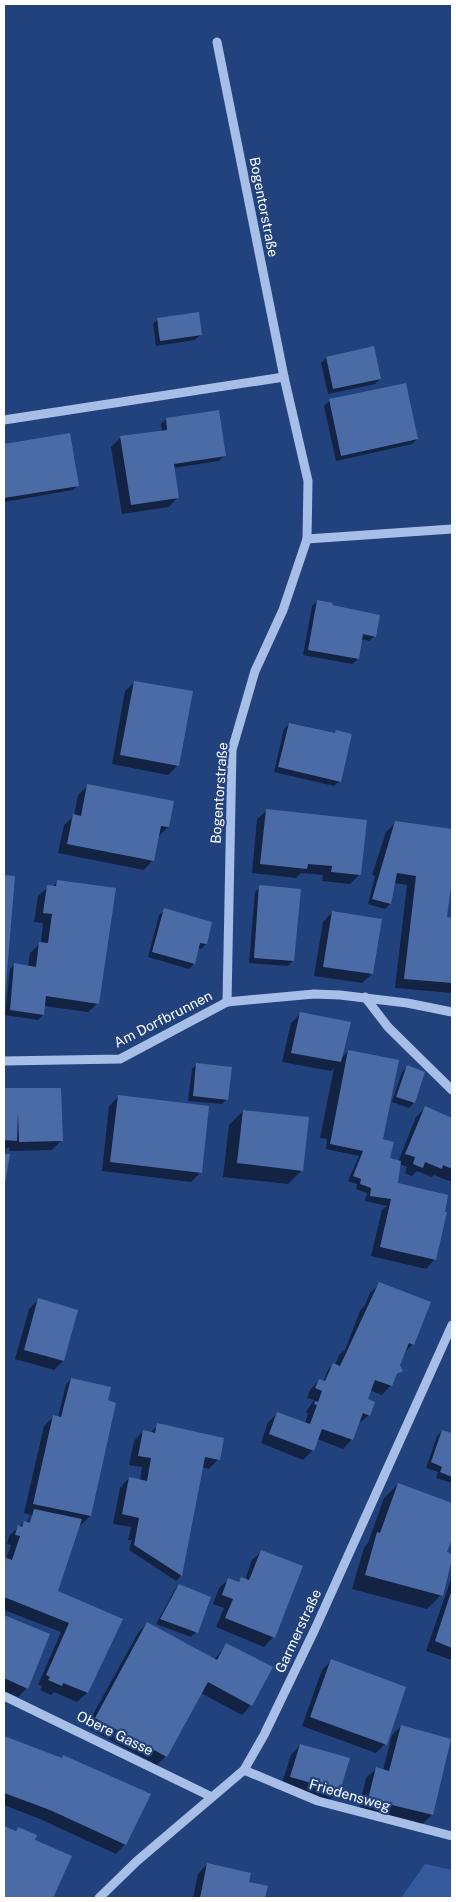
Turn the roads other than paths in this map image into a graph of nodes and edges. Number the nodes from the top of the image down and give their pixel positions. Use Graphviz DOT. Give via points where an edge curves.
graph roads {
  1 [pos="217,42"];
  2 [pos="284,377"];
  3 [pos="4,420"];
  4 [pos="452,529"];
  5 [pos="307,539"];
  6 [pos="365,997"];
  7 [pos="227,1002"];
  8 [pos="452,1012"];
  9 [pos="4,1061"];
  10 [pos="452,1090"];
  11 [pos="452,1325"];
  12 [pos="4,1696"];
  13 [pos="244,1770"];
  14 [pos="212,1797"];
  15 [pos="452,1836"];
  16 [pos="99,1898"];
  1 -- 2 [label="street, Bogentorstraße"];
  2 -- 3 [label="street"];
  2 -- 5 [label="street, Bogentorstraße" via="308,481"];
  4 -- 5 [label="street"];
  5 -- 7 [label="street, Bogentorstraße" via="283,610 255,671 232,750"];
  6 -- 7 [label="street, Am Dorfbrunnen" via="314,994"];
  6 -- 8 [label="street, Am Dorfbrunnen"];
  6 -- 10 [label="street" via="388,1027"];
  7 -- 9 [label="street, Am Dorfbrunnen" via="120,1059"];
  11 -- 13 [label="street, Garmerstraße" via="319,1620"];
  12 -- 14 [label="street, Obere Gasse"];
  13 -- 14 [label="street, Garmerstraße"];
  13 -- 15 [label="street, Friedensweg" via="318,1801"];
  14 -- 16 [label="street, Garmerstraße"];
}
